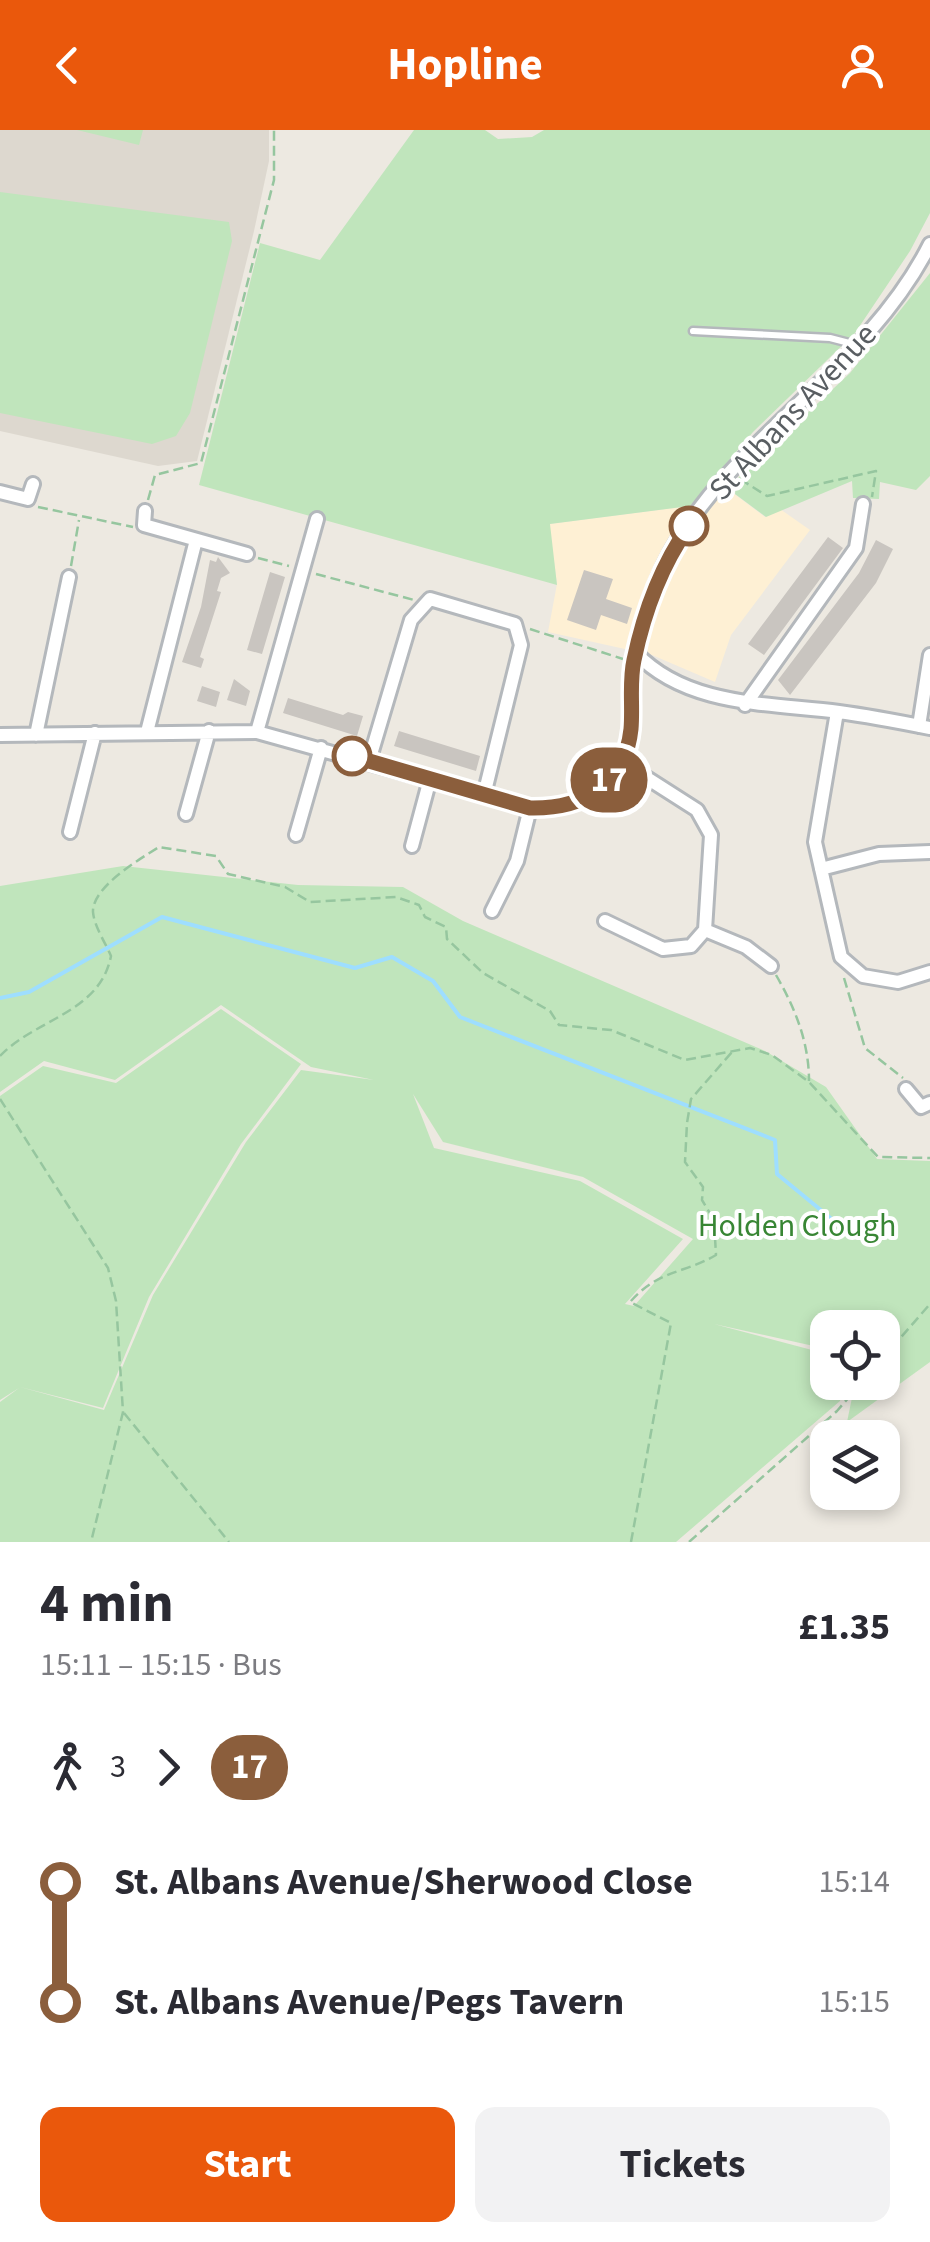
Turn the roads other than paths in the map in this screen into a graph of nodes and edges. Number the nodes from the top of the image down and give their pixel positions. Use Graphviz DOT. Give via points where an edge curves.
graph roads {
  1 [pos="930,244"];
  2 [pos="693,331"];
  3 [pos="858,345"];
  4 [pos="33,484"];
  5 [pos="0,492"];
  6 [pos="863,504"];
  7 [pos="144,518"];
  8 [pos="317,519"];
  9 [pos="196,540"];
  10 [pos="247,554"];
  11 [pos="70,577"];
  12 [pos="930,655"];
  13 [pos="634,657"];
  14 [pos="745,705"];
  15 [pos="837,712"];
  16 [pos="924,727"];
  17 [pos="209,730"];
  18 [pos="147,732"];
  19 [pos="257,732"];
  20 [pos="94,733"];
  21 [pos="36,734"];
  22 [pos="0,736"];
  23 [pos="321,748"];
  24 [pos="369,761"];
  25 [pos="625,764"];
  26 [pos="430,779"];
  27 [pos="484,795"];
  28 [pos="530,808"];
  29 [pos="186,814"];
  30 [pos="70,832"];
  31 [pos="296,836"];
  32 [pos="412,846"];
  33 [pos="930,852"];
  34 [pos="821,870"];
  35 [pos="492,911"];
  36 [pos="605,920"];
  37 [pos="705,930"];
  38 [pos="771,966"];
  39 [pos="930,972"];
  40 [pos="906,1089"];
  41 [pos="930,1104"];
  1 -- 3 [label="street, St Albans Avenue" via="894,304"];
  2 -- 3 [label="lane"];
  3 -- 13 [label="street, St Albans Avenue" via="732,474 670,553"];
  4 -- 5 [label="street" via="28,499"];
  6 -- 14 [label="street" via="856,548"];
  7 -- 9 [label="street"];
  8 -- 19 [label="street"];
  9 -- 10 [label="street"];
  9 -- 18 [label="street"];
  11 -- 21 [label="street"];
  12 -- 16 [label="street"];
  13 -- 14 [label="street"];
  13 -- 25 [label="street, St Albans Avenue"];
  14 -- 15 [label="street"];
  15 -- 16 [label="street"];
  15 -- 34 [label="street" via="815,842"];
  17 -- 18 [label="street"];
  17 -- 19 [label="street"];
  17 -- 29 [label="street"];
  18 -- 20 [label="street"];
  19 -- 23 [label="street"];
  20 -- 21 [label="street"];
  20 -- 30 [label="street"];
  21 -- 22 [label="street"];
  23 -- 24 [label="street"];
  23 -- 31 [label="street"];
  24 -- 26 [label="street"];
  24 -- 27 [label="street" via="411,620 430,599 515,624 520,646"];
  25 -- 28 [label="street" via="593,798"];
  25 -- 37 [label="street" via="697,810 711,835"];
  26 -- 27 [label="street"];
  26 -- 32 [label="street"];
  27 -- 28 [label="street"];
  28 -- 35 [label="street" via="517,861"];
  33 -- 34 [label="street" via="879,854"];
  34 -- 39 [label="street" via="841,957 863,976 898,982"];
  36 -- 37 [label="street" via="663,949 691,946"];
  37 -- 38 [label="street"];
  40 -- 41 [label="street" via="922,1106"];
}
